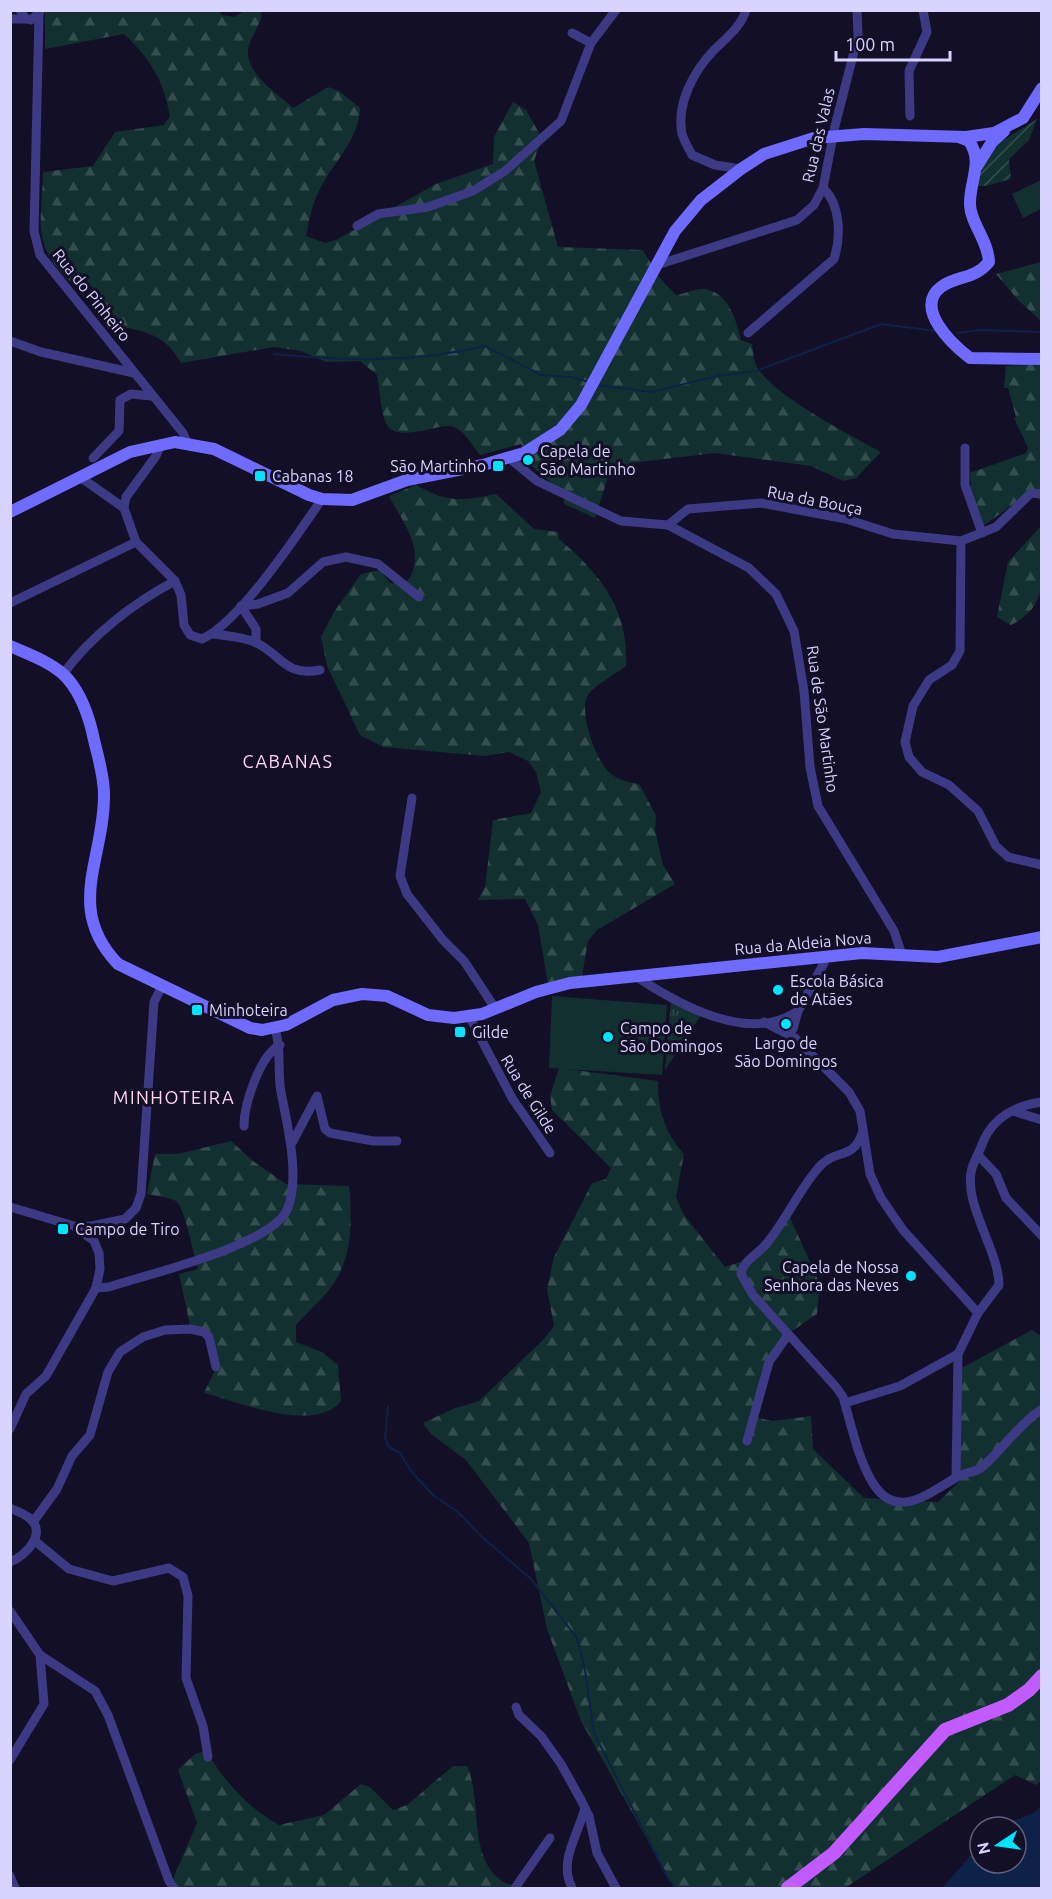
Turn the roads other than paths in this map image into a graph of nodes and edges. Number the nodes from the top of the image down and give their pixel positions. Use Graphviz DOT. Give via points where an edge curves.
graph roads {
  1 [pos="616,10"];
  2 [pos="746,10"];
  3 [pos="857,10"];
  4 [pos="923,10"];
  5 [pos="40,13"];
  6 [pos="24,15"];
  7 [pos="10,19"];
  8 [pos="572,33"];
  9 [pos="40,38"];
  10 [pos="591,43"];
  11 [pos="1040,97"];
  12 [pos="910,116"];
  13 [pos="833,136"];
  14 [pos="981,144"];
  15 [pos="741,169"];
  16 [pos="823,188"];
  17 [pos="357,226"];
  18 [pos="657,264"];
  19 [pos="748,333"];
  20 [pos="10,341"];
  21 [pos="1041,359"];
  22 [pos="134,373"];
  23 [pos="152,396"];
  24 [pos="187,442"];
  25 [pos="161,444"];
  26 [pos="965,448"];
  27 [pos="93,458"];
  28 [pos="509,458"];
  29 [pos="80,477"];
  30 [pos="1041,494"];
  31 [pos="322,499"];
  32 [pos="124,508"];
  33 [pos="10,512"];
  34 [pos="668,525"];
  35 [pos="982,533"];
  36 [pos="961,540"];
  37 [pos="136,542"];
  38 [pos="175,581"];
  39 [pos="419,597"];
  40 [pos="10,603"];
  41 [pos="241,606"];
  42 [pos="214,634"];
  43 [pos="256,643"];
  44 [pos="10,646"];
  45 [pos="320,670"];
  46 [pos="63,674"];
  47 [pos="412,798"];
  48 [pos="1041,865"];
  49 [pos="1041,937"];
  50 [pos="902,955"];
  51 [pos="823,957"];
  52 [pos="637,977"];
  53 [pos="162,986"];
  54 [pos="495,1008"];
  55 [pos="469,1016"];
  56 [pos="788,1028"];
  57 [pos="275,1029"];
  58 [pos="280,1045"];
  59 [pos="1041,1102"];
  60 [pos="1013,1111"];
  61 [pos="1041,1120"];
  62 [pos="244,1125"];
  63 [pos="862,1131"];
  64 [pos="397,1141"];
  65 [pos="292,1143"];
  66 [pos="550,1154"];
  67 [pos="978,1155"];
  68 [pos="10,1207"];
  69 [pos="1026,1218"];
  70 [pos="74,1226"];
  71 [pos="1041,1226"];
  72 [pos="1041,1236"];
  73 [pos="96,1288"];
  74 [pos="978,1313"];
  75 [pos="788,1335"];
  76 [pos="958,1354"];
  77 [pos="216,1367"];
  78 [pos="845,1403"];
  79 [pos="1041,1409"];
  80 [pos="10,1429"];
  81 [pos="747,1441"];
  82 [pos="956,1477"];
  83 [pos="10,1508"];
  84 [pos="33,1522"];
  85 [pos="35,1541"];
  86 [pos="10,1562"];
  87 [pos="10,1611"];
  88 [pos="40,1655"];
  89 [pos="1041,1676"];
  90 [pos="516,1707"];
  91 [pos="208,1757"];
  92 [pos="10,1760"];
  93 [pos="585,1808"];
  94 [pos="550,1838"];
  95 [pos="10,1876"];
  96 [pos="15,1888"];
  97 [pos="174,1888"];
  98 [pos="514,1888"];
  99 [pos="572,1888"];
  100 [pos="616,1888"];
  101 [pos="788,1888"];
  1 -- 10 [label="street"];
  2 -- 15 [label="street" via="733,32 690,79 682,134 692,155 715,165"];
  3 -- 13 [label="street, Rua das Valas" via="858,36"];
  4 -- 12 [label="street" via="927,32 909,71"];
  5 -- 6 [label="street"];
  5 -- 9 [label="street, Rua do Pinheiro"];
  6 -- 7 [label="street"];
  6 -- 9 [label="street" via="36,26"];
  8 -- 10 [label="street"];
  9 -- 22 [label="street, Rua do Pinheiro" via="36,246"];
  10 -- 17 [label="street" via="561,121 505,171 473,190 428,207 378,214"];
  11 -- 14 [label="street" via="1027,114"];
  13 -- 14 [label="street" via="956,137"];
  13 -- 15 [label="street" via="792,143"];
  13 -- 16 [label="street, Rua das Valas"];
  14 -- 21 [label="street" via="970,208 988,247 989,262 974,276 942,285 932,303 935,318 946,336 970,358"];
  15 -- 18 [label="street" via="701,200 675,231"];
  16 -- 18 [label="street, Rua das Valas" via="814,205 798,220"];
  16 -- 19 [label="street" via="838,219 839,244 834,259"];
  18 -- 28 [label="street" via="587,394 560,430"];
  20 -- 22 [label="street"];
  22 -- 23 [label="street, Rua do Pinheiro"];
  23 -- 24 [label="street, Rua do Pinheiro"];
  23 -- 27 [label="street" via="131,394 120,400 119,431"];
  24 -- 25 [label="street"];
  24 -- 31 [label="street" via="214,449"];
  25 -- 29 [label="street" via="130,452"];
  25 -- 32 [label="street" via="126,497"];
  26 -- 35 [label="street" via="965,485"];
  28 -- 31 [label="street" via="407,480 352,500"];
  28 -- 34 [label="street, Rua de São Martinho" via="537,481 621,521"];
  29 -- 32 [label="street"];
  29 -- 33 [label="street"];
  30 -- 35 [label="street" via="1031,493 996,527"];
  31 -- 41 [label="street"];
  32 -- 37 [label="street"];
  34 -- 36 [label="street, Rua da Bouça" via="688,509 761,503 846,519 893,534"];
  34 -- 50 [label="street, Rua de São Martinho" via="749,568 776,594 794,632 818,806 894,932"];
  35 -- 36 [label="street"];
  36 -- 48 [label="street" via="960,651 952,665 930,680 914,706 905,742 909,757 922,772 949,784 978,811 996,846 1008,857"];
  37 -- 38 [label="street"];
  37 -- 40 [label="street"];
  38 -- 42 [label="street" via="181,595 183,625 190,635 201,639"];
  38 -- 46 [label="street" via="147,596 78,653"];
  39 -- 41 [label="street" via="378,564 346,557 323,562 288,593"];
  41 -- 42 [label="street"];
  41 -- 43 [label="street" via="256,629"];
  42 -- 43 [label="street"];
  43 -- 45 [label="street" via="283,665 302,672"];
  44 -- 46 [label="street"];
  46 -- 53 [label="street" via="90,723 104,794 89,912 104,950 118,964"];
  47 -- 54 [label="street" via="400,876 407,894 464,961"];
  49 -- 50 [label="street, Rua da Aldeia Nova" via="938,957"];
  50 -- 51 [label="street, Rua da Aldeia Nova" via="877,952"];
  51 -- 52 [label="street, Rua da Aldeia Nova"];
  51 -- 56 [label="street" via="824,963"];
  52 -- 54 [label="street, Rua da Aldeia Nova" via="555,987"];
  52 -- 56 [label="street" via="656,990 712,1015"];
  53 -- 57 [label="street" via="250,1028"];
  53 -- 70 [label="street" via="154,1002 141,1194 136,1208 125,1219"];
  54 -- 55 [label="street, Rua da Aldeia Nova"];
  55 -- 57 [label="street" via="441,1018 387,996 362,994 333,1000"];
  55 -- 66 [label="street, Rua de Gilde" via="512,1098"];
  56 -- 63 [label="street" via="849,1092 860,1111"];
  57 -- 58 [label="street"];
  58 -- 62 [label="street" via="273,1048 257,1077 244,1108"];
  58 -- 65 [label="street" via="280,1089"];
  59 -- 60 [label="street"];
  60 -- 61 [label="street"];
  60 -- 67 [label="street" via="996,1121"];
  63 -- 74 [label="street" via="871,1177 894,1218"];
  63 -- 75 [label="street" via="858,1145 821,1165 770,1241 742,1268 747,1286"];
  64 -- 65 [label="street" via="330,1133 324,1129 317,1096"];
  65 -- 73 [label="street" via="287,1210 270,1228 249,1242"];
  67 -- 69 [label="street" via="996,1174 1006,1198"];
  67 -- 74 [label="street" via="972,1169 972,1187 978,1220 999,1274 999,1284"];
  68 -- 70 [label="street"];
  69 -- 71 [label="street"];
  69 -- 72 [label="street"];
  70 -- 73 [label="street" via="94,1241 99,1253"];
  73 -- 80 [label="street" via="46,1376 26,1394"];
  74 -- 76 [label="street"];
  75 -- 78 [label="street" via="827,1376"];
  75 -- 81 [label="street" via="769,1362"];
  76 -- 78 [label="street" via="900,1386"];
  76 -- 82 [label="street"];
  77 -- 84 [label="street" via="209,1337 190,1329 165,1330 143,1337 120,1352 108,1372 90,1436 72,1456 57,1489"];
  78 -- 82 [label="street" via="871,1480 888,1497 903,1502 918,1500"];
  79 -- 82 [label="street" via="979,1469"];
  83 -- 84 [label="street"];
  84 -- 85 [label="street"];
  85 -- 86 [label="street" via="28,1552"];
  85 -- 91 [label="street" via="78,1573 113,1581 170,1568 183,1576 188,1596 186,1677 203,1726"];
  87 -- 88 [label="street"];
  88 -- 92 [label="street" via="44,1704"];
  88 -- 97 [label="street" via="95,1691 108,1715"];
  89 -- 101 [label="main road" via="1008,1705 945,1730 834,1853"];
  90 -- 93 [label="street" via="561,1764"];
  93 -- 99 [label="street" via="566,1864"];
  93 -- 100 [label="street" via="597,1854"];
  94 -- 98 [label="street"];
  95 -- 96 [label="street"];
}
